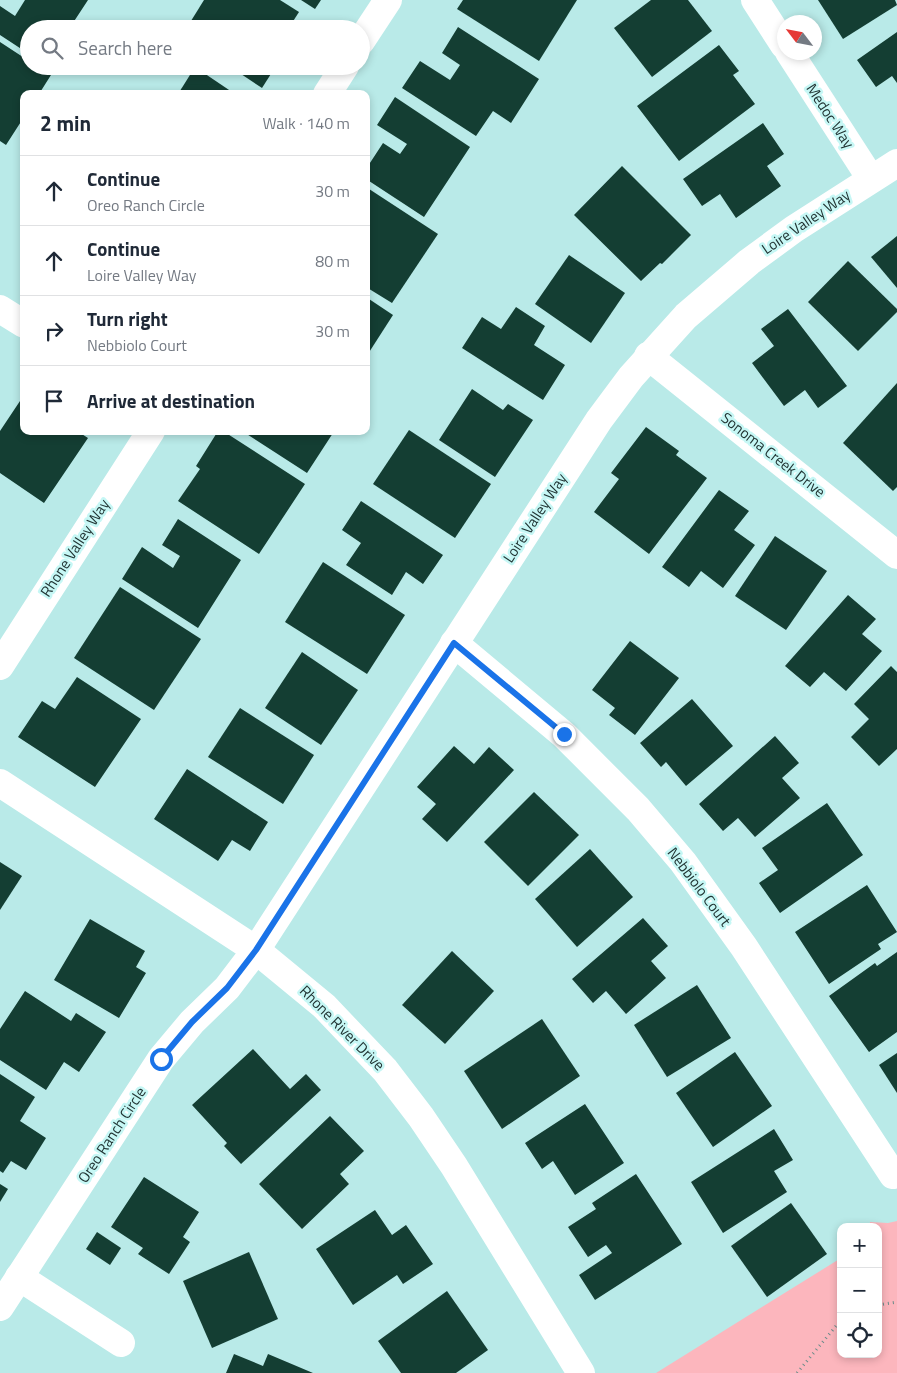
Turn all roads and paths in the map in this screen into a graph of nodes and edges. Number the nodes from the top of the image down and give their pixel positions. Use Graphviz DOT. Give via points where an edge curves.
graph roads {
  1 [pos="388,0"];
  2 [pos="755,0"];
  3 [pos="370,27"];
  4 [pos="777,34"];
  5 [pos="794,60"];
  6 [pos="339,75"];
  7 [pos="330,90"];
  8 [pos="897,163"];
  9 [pos="871,179"];
  10 [pos="0,309"];
  11 [pos="20,322"];
  12 [pos="648,356"];
  13 [pos="148,435"];
  14 [pos="897,555"];
  15 [pos="454,643"];
  16 [pos="0,666"];
  17 [pos="0,783"];
  18 [pos="256,950"];
  19 [pos="893,1175"];
  20 [pos="19,1277"];
  21 [pos="897,1302"];
  22 [pos="882,1304"];
  23 [pos="0,1307"];
  24 [pos="837,1325"];
  25 [pos="121,1343"];
  26 [pos="580,1373"];
  27 [pos="797,1373"];
  1 -- 3 [label="street"];
  2 -- 4 [label="street"];
  5 -- 9 [label="street, Medoc Way"];
  6 -- 7 [label="street"];
  8 -- 9 [label="street, Loire Valley Way"];
  9 -- 12 [label="street, Loire Valley Way" via="748,262 686,316"];
  10 -- 11 [label="street"];
  12 -- 14 [label="street, Sonoma Creek Drive"];
  12 -- 15 [label="street, Loire Valley Way" via="599,420"];
  13 -- 16 [label="street, Rhone Valley Way"];
  15 -- 18 [label="street, Loire Valley Way"];
  15 -- 19 [label="street, Nebbiolo Court" via="564,734 638,809 683,862 744,947"];
  17 -- 18 [label="street, Rhone River Drive"];
  18 -- 20 [label="street, Oreo Ranch Circle" via="227,988 161,1059"];
  18 -- 26 [label="street, Rhone River Drive" via="324,1006 385,1070 454,1166"];
  20 -- 23 [label="street, Oreo Ranch Circle"];
  20 -- 25 [label="street"];
  21 -- 22 [label="path"];
  24 -- 27 [label="path"];
}
